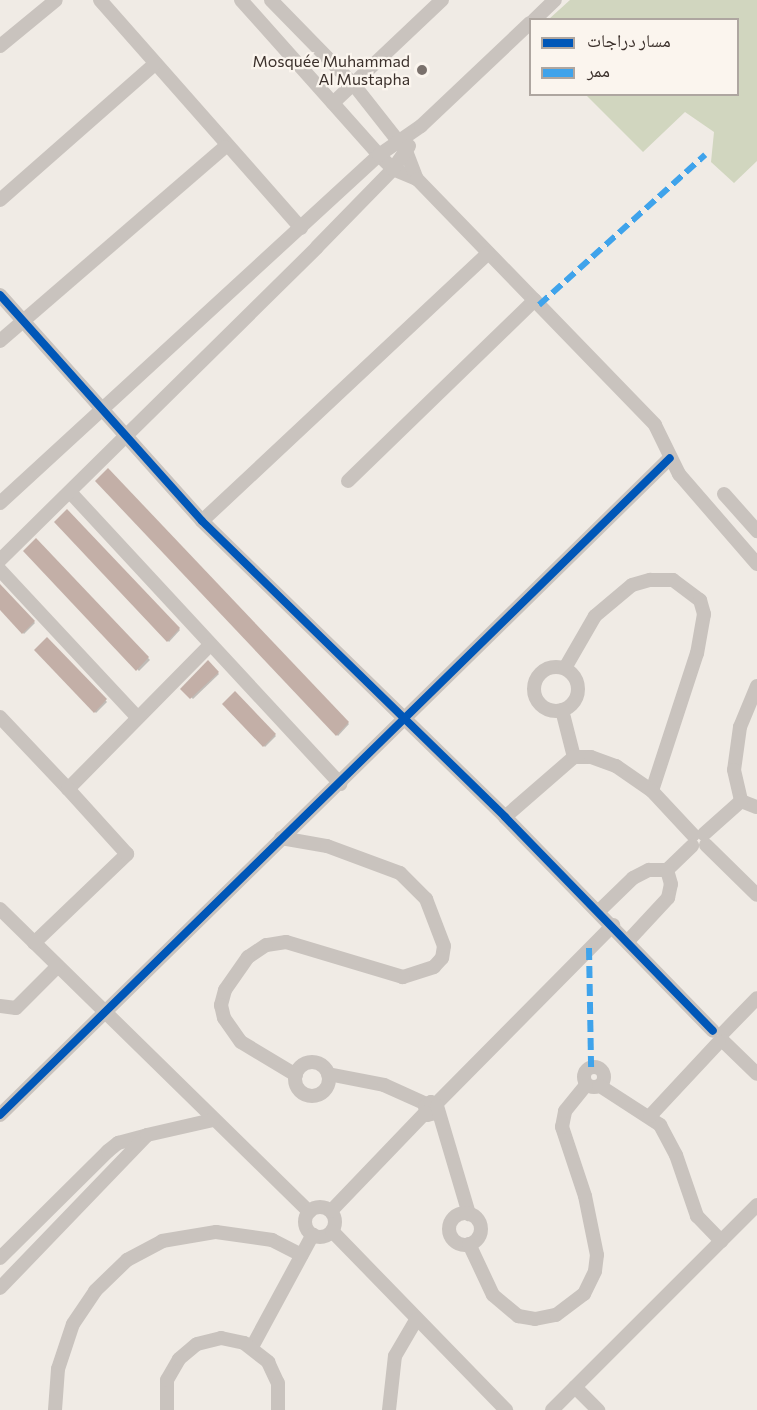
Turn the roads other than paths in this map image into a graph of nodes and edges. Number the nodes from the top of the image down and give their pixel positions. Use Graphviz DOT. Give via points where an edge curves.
graph roads {
  1 [pos="56,0"];
  2 [pos="100,0"];
  3 [pos="272,0"];
  4 [pos="442,0"];
  5 [pos="555,0"];
  6 [pos="245,1"];
  7 [pos="536,18"];
  8 [pos="529,25"];
  9 [pos="0,46"];
  10 [pos="155,64"];
  11 [pos="354,85"];
  12 [pos="333,103"];
  13 [pos="401,146"];
  14 [pos="225,147"];
  15 [pos="379,155"];
  16 [pos="393,169"];
  17 [pos="417,179"];
  18 [pos="0,201"];
  19 [pos="301,228"];
  20 [pos="488,253"];
  21 [pos="0,295"];
  22 [pos="535,300"];
  23 [pos="22,321"];
  24 [pos="0,341"];
  25 [pos="100,410"];
  26 [pos="125,438"];
  27 [pos="670,458"];
  28 [pos="348,481"];
  29 [pos="70,492"];
  30 [pos="724,494"];
  31 [pos="0,503"];
  32 [pos="202,521"];
  33 [pos="755,526"];
  34 [pos="736,542"];
  35 [pos="0,560"];
  36 [pos="757,564"];
  37 [pos="0,570"];
  38 [pos="210,645"];
  39 [pos="565,669"];
  40 [pos="757,686"];
  41 [pos="562,710"];
  42 [pos="0,717"];
  43 [pos="138,718"];
  44 [pos="402,720"];
  45 [pos="574,758"];
  46 [pos="340,784"];
  47 [pos="68,789"];
  48 [pos="652,791"];
  49 [pos="741,801"];
  50 [pos="757,807"];
  51 [pos="506,817"];
  52 [pos="281,838"];
  53 [pos="699,840"];
  54 [pos="666,870"];
  55 [pos="752,880"];
  56 [pos="757,895"];
  57 [pos="0,909"];
  58 [pos="599,911"];
  59 [pos="613,925"];
  60 [pos="628,941"];
  61 [pos="34,943"];
  62 [pos="58,966"];
  63 [pos="757,998"];
  64 [pos="0,1006"];
  65 [pos="106,1012"];
  66 [pos="720,1036"];
  67 [pos="328,1074"];
  68 [pos="757,1074"];
  69 [pos="296,1075"];
  70 [pos="431,1109"];
  71 [pos="0,1115"];
  72 [pos="650,1116"];
  73 [pos="213,1120"];
  74 [pos="147,1135"];
  75 [pos="757,1205"];
  76 [pos="331,1211"];
  77 [pos="309,1212"];
  78 [pos="469,1214"];
  79 [pos="37,1221"];
  80 [pos="332,1231"];
  81 [pos="51,1234"];
  82 [pos="313,1234"];
  83 [pos="22,1237"];
  84 [pos="721,1241"];
  85 [pos="469,1244"];
  86 [pos="36,1251"];
  87 [pos="302,1255"];
  88 [pos="0,1258"];
  89 [pos="0,1288"];
  90 [pos="416,1320"];
  91 [pos="252,1347"];
  92 [pos="575,1387"];
  93 [pos="55,1410"];
  94 [pos="167,1410"];
  95 [pos="278,1410"];
  96 [pos="389,1410"];
  97 [pos="506,1410"];
  98 [pos="552,1410"];
  99 [pos="598,1410"];
  1 -- 9 [label="street"];
  2 -- 10 [label="street"];
  3 -- 11 [label="street"];
  4 -- 11 [label="street"];
  5 -- 7 [label="street"];
  6 -- 12 [label="street"];
  8 -- 13 [label="street"];
  10 -- 14 [label="street"];
  10 -- 18 [label="street"];
  11 -- 12 [label="street"];
  11 -- 13 [label="street"];
  12 -- 15 [label="street"];
  13 -- 15 [label="street"];
  13 -- 16 [label="street"];
  13 -- 17 [label="street"];
  14 -- 19 [label="street"];
  14 -- 23 [label="street"];
  15 -- 16 [label="street"];
  15 -- 19 [label="street"];
  16 -- 17 [label="street"];
  16 -- 26 [label="street"];
  17 -- 20 [label="street"];
  19 -- 25 [label="street"];
  20 -- 22 [label="street"];
  20 -- 32 [label="street"];
  21 -- 23 [label="street"];
  22 -- 27 [label="street" via="655,425"];
  22 -- 28 [label="street"];
  23 -- 24 [label="street"];
  23 -- 25 [label="street"];
  25 -- 26 [label="street"];
  25 -- 31 [label="street"];
  26 -- 29 [label="street"];
  26 -- 32 [label="street"];
  27 -- 34 [label="street"];
  27 -- 44 [label="street"];
  29 -- 35 [label="street"];
  29 -- 38 [label="street"];
  30 -- 33 [label="street"];
  32 -- 44 [label="street"];
  33 -- 34 [label="street"];
  34 -- 36 [label="street"];
  37 -- 43 [label="street"];
  38 -- 43 [label="street"];
  38 -- 46 [label="street"];
  39 -- 41 [label="street" via="576,679 578,690 574,701"];
  39 -- 41 [label="street" via="545,670 534,687 545,708"];
  39 -- 48 [label="street" via="595,616 632,585 673,580 700,600 704,614 697,653"];
  40 -- 49 [label="street" via="735,747 734,770"];
  41 -- 45 [label="street"];
  42 -- 47 [label="street"];
  43 -- 47 [label="street"];
  44 -- 46 [label="street"];
  44 -- 51 [label="street"];
  45 -- 48 [label="street" via="591,758 616,766"];
  45 -- 51 [label="street"];
  46 -- 52 [label="street"];
  47 -- 61 [label="street" via="127,854"];
  48 -- 53 [label="street"];
  49 -- 50 [label="street"];
  49 -- 53 [label="street"];
  51 -- 58 [label="street"];
  52 -- 65 [label="street"];
  52 -- 69 [label="street" via="327,846 400,873 426,899 444,946 442,958 434,967 403,977 285,942 266,945 248,957 225,990 221,1005 224,1018 241,1042"];
  53 -- 54 [label="street"];
  53 -- 55 [label="street"];
  54 -- 58 [label="street" via="640,873"];
  54 -- 60 [label="street" via="671,884 668,898"];
  55 -- 56 [label="street"];
  57 -- 61 [label="street"];
  58 -- 59 [label="street"];
  59 -- 60 [label="street"];
  59 -- 70 [label="street"];
  60 -- 66 [label="street"];
  61 -- 62 [label="street"];
  62 -- 64 [label="street" via="16,1008"];
  62 -- 65 [label="street"];
  63 -- 66 [label="street"];
  65 -- 71 [label="street"];
  65 -- 73 [label="street"];
  66 -- 68 [label="street"];
  66 -- 72 [label="street"];
  67 -- 69 [label="street" via="322,1065 312,1063 302,1066"];
  67 -- 69 [label="street" via="326,1088 315,1096 299,1089"];
  67 -- 70 [label="street" via="374,1082"];
  70 -- 76 [label="street"];
  70 -- 78 [label="street"];
  72 -- 84 [label="street" via="672,1145 697,1216"];
  72 -- 85 [label="street" via="593,1085 565,1111 562,1127 585,1196 597,1255 596,1271 584,1294 556,1315 535,1319 518,1316 493,1295"];
  73 -- 74 [label="street"];
  73 -- 77 [label="street"];
  74 -- 79 [label="street" via="118,1143"];
  74 -- 81 [label="street"];
  75 -- 84 [label="street"];
  76 -- 77 [label="street" via="320,1207"];
  76 -- 80 [label="street" via="335,1224"];
  77 -- 82 [label="street" via="306,1224"];
  78 -- 85 [label="street" via="476,1218 480,1230"];
  78 -- 85 [label="street" via="454,1217 449,1230 456,1241"];
  79 -- 81 [label="street"];
  79 -- 83 [label="street"];
  80 -- 82 [label="street" via="320,1236"];
  80 -- 90 [label="street"];
  81 -- 86 [label="street"];
  82 -- 87 [label="street"];
  83 -- 86 [label="street"];
  83 -- 88 [label="street"];
  84 -- 92 [label="street"];
  86 -- 89 [label="street"];
  87 -- 91 [label="street"];
  87 -- 93 [label="street" via="272,1240 216,1232 178,1237 137,1254 118,1266 77,1316 58,1369"];
  90 -- 96 [label="street" via="395,1356"];
  90 -- 97 [label="street"];
  91 -- 94 [label="street" via="221,1338 191,1348 170,1372 165,1388"];
  91 -- 95 [label="street" via="276,1376"];
  92 -- 98 [label="street"];
  92 -- 99 [label="street"];
}
